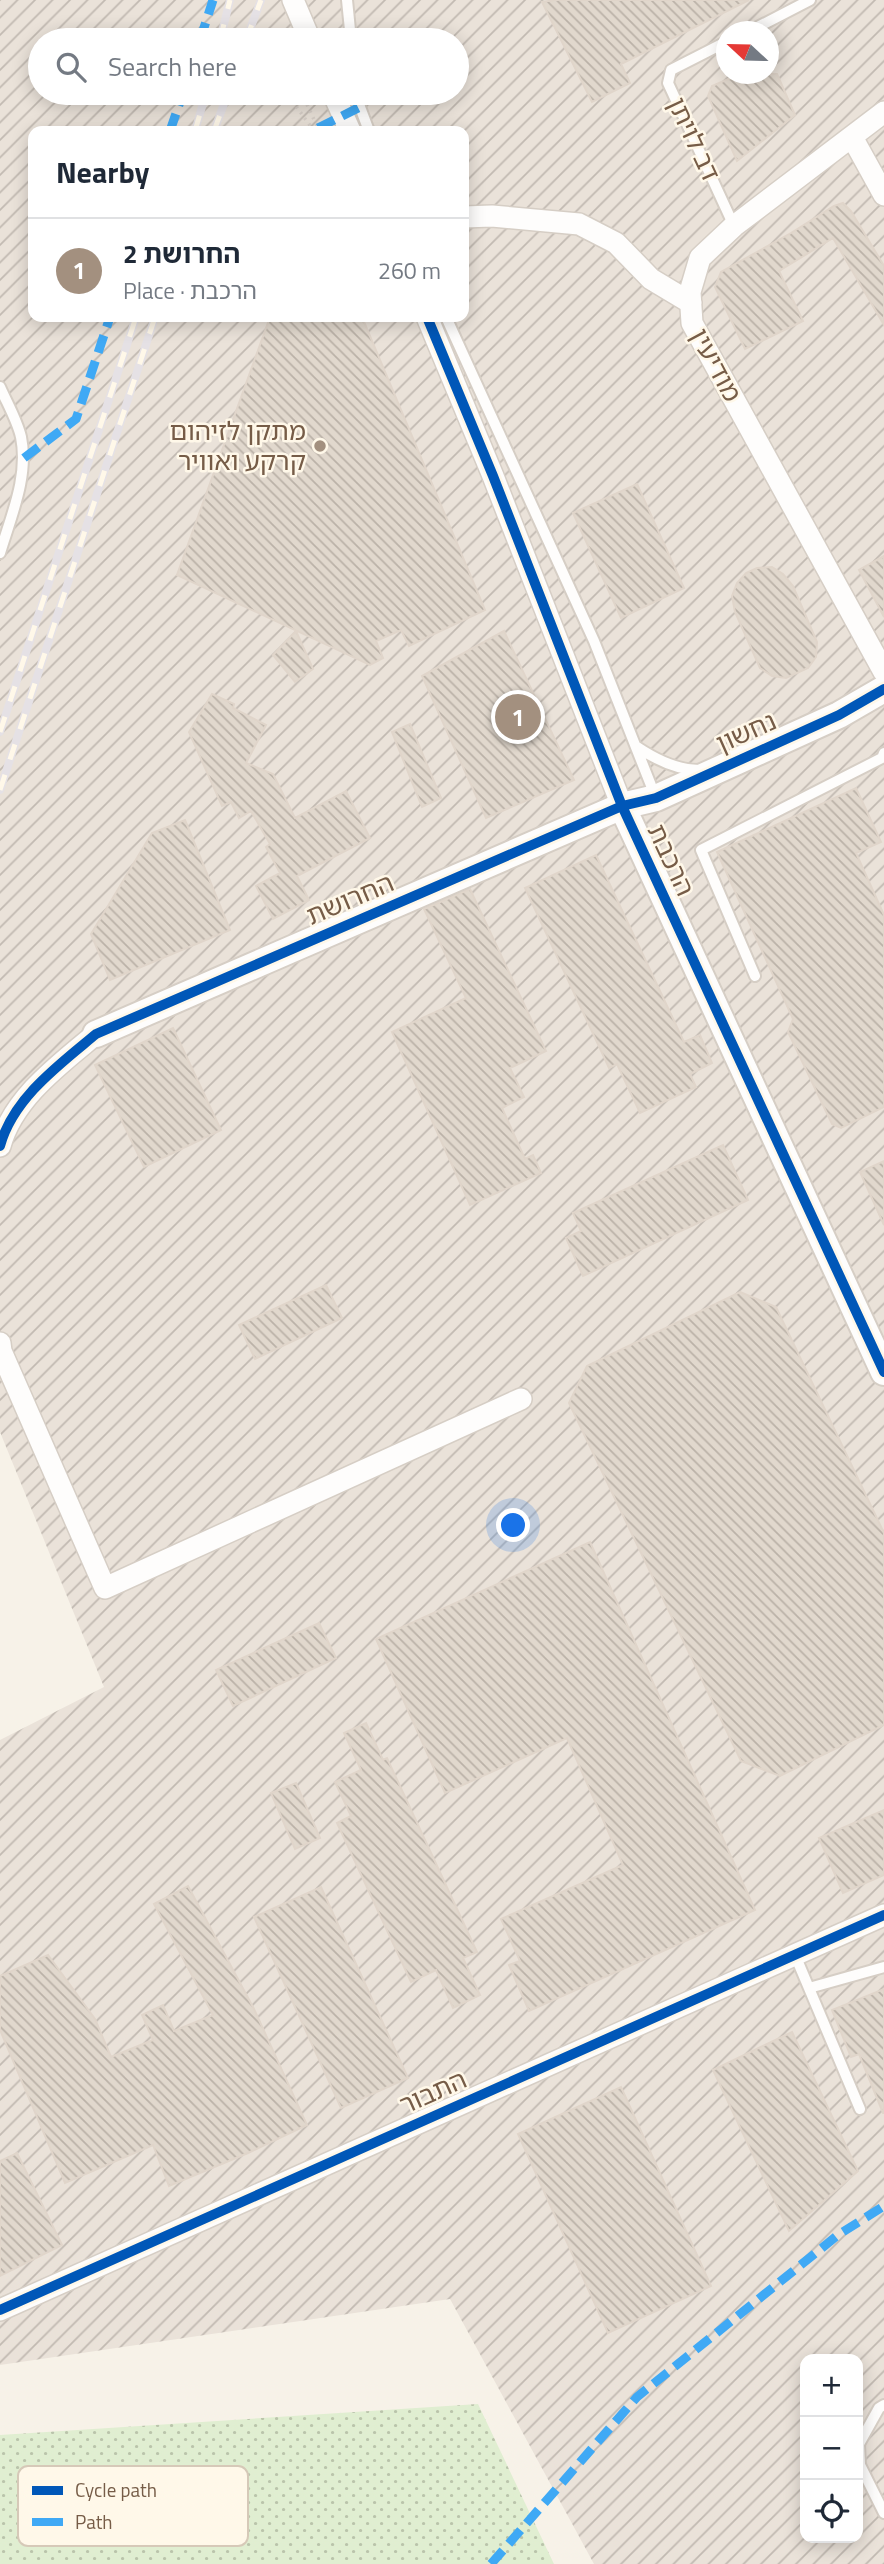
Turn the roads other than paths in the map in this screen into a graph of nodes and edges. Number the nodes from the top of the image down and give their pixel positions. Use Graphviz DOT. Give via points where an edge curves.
graph roads {
  1 [pos="293,0"];
  2 [pos="347,0"];
  3 [pos="810,0"];
  4 [pos="769,21"];
  5 [pos="305,28"];
  6 [pos="350,28"];
  7 [pos="716,47"];
  8 [pos="338,105"];
  9 [pos="360,105"];
  10 [pos="884,113"];
  11 [pos="348,126"];
  12 [pos="367,126"];
  13 [pos="852,137"];
  14 [pos="884,195"];
  15 [pos="469,217"];
  16 [pos="734,226"];
  17 [pos="691,303"];
  18 [pos="429,322"];
  19 [pos="448,322"];
  20 [pos="0,387"];
  21 [pos="0,553"];
  22 [pos="884,672"];
  23 [pos="884,689"];
  24 [pos="884,710"];
  25 [pos="839,715"];
  26 [pos="636,746"];
  27 [pos="884,753"];
  28 [pos="716,771"];
  29 [pos="656,798"];
  30 [pos="622,806"];
  31 [pos="755,976"];
  32 [pos="96,1034"];
  33 [pos="0,1146"];
  34 [pos="0,1343"];
  35 [pos="884,1372"];
  36 [pos="522,1399"];
  37 [pos="884,1915"];
  38 [pos="795,1955"];
  39 [pos="884,1967"];
  40 [pos="809,1988"];
  41 [pos="860,2109"];
  42 [pos="0,2292"];
  43 [pos="22,2300"];
  44 [pos="0,2310"];
  45 [pos="884,2404"];
  46 [pos="884,2513"];
  1 -- 5 [label="street"];
  2 -- 6 [label="lane"];
  3 -- 4 [label="lane"];
  7 -- 16 [label="lane, דב לויתן" via="671,70 668,83"];
  8 -- 11 [label="street"];
  9 -- 12 [label="lane"];
  10 -- 13 [label="street, מודיעין"];
  13 -- 14 [label="street"];
  13 -- 16 [label="street, מודיעין"];
  15 -- 17 [label="street" via="579,224 616,243 651,279"];
  16 -- 17 [label="street, מודיעין" via="700,258"];
  17 -- 22 [label="street, מודיעין" via="692,323"];
  18 -- 30 [label="street, הרכבת"];
  19 -- 26 [label="lane" via="594,641"];
  20 -- 21 [label="lane" via="20,434 24,458"];
  23 -- 25 [label="street, נחשון"];
  24 -- 25 [label="street, נחשון"];
  25 -- 28 [label="street, נחשון"];
  26 -- 28 [label="lane" via="691,771"];
  26 -- 29 [label="lane"];
  27 -- 31 [label="lane" via="701,850"];
  28 -- 29 [label="street, נחשון"];
  29 -- 30 [label="street, נחשון"];
  30 -- 32 [label="street, החרושת"];
  30 -- 35 [label="street, הרכבת"];
  32 -- 33 [label="street" via="21,1104"];
  34 -- 36 [label="street" via="105,1588"];
  37 -- 38 [label="street, התבור"];
  38 -- 40 [label="lane"];
  38 -- 43 [label="street, התבור"];
  39 -- 40 [label="lane"];
  40 -- 41 [label="lane"];
  42 -- 43 [label="street"];
  43 -- 44 [label="street, התבור"];
  45 -- 46 [label="lane" via="859,2444 860,2465"];
}
